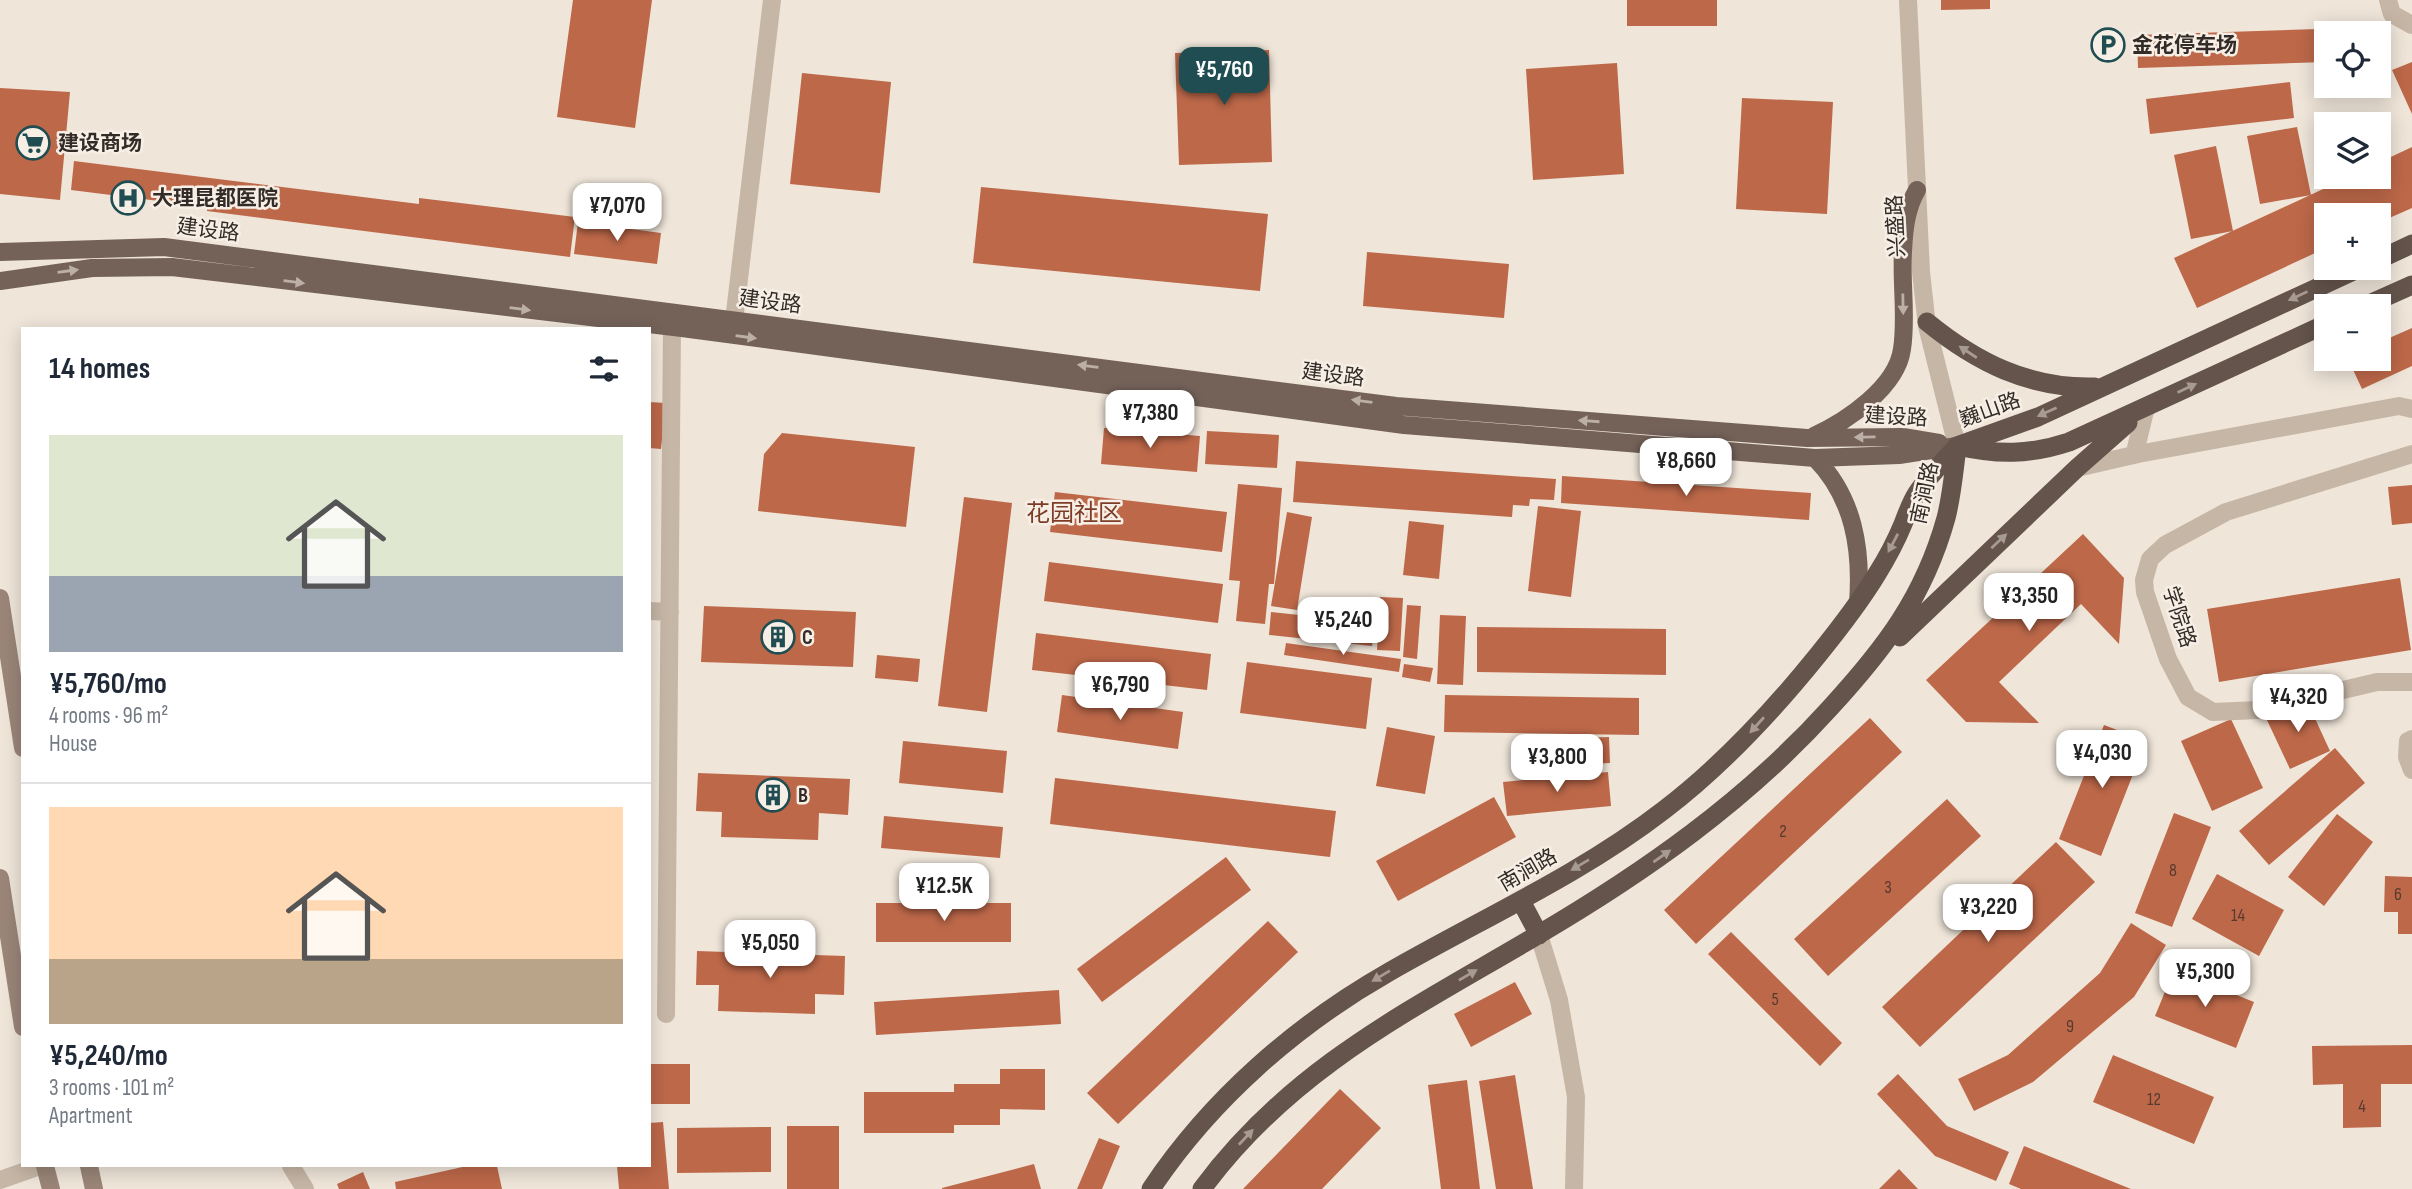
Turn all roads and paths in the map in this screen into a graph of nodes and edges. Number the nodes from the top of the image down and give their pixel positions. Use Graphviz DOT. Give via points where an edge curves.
graph roads {
  1 [pos="772,0"];
  2 [pos="1908,0"];
  3 [pos="2388,0"];
  4 [pos="2412,25"];
  5 [pos="1917,190"];
  6 [pos="2412,244"];
  7 [pos="0,252"];
  8 [pos="2391,254"];
  9 [pos="2334,280"];
  10 [pos="0,281"];
  11 [pos="2412,285"];
  12 [pos="2391,294"];
  13 [pos="734,321"];
  14 [pos="1927,322"];
  15 [pos="672,327"];
  16 [pos="2314,330"];
  17 [pos="2103,387"];
  18 [pos="2146,407"];
  19 [pos="2412,409"];
  20 [pos="1807,438"];
  21 [pos="1957,446"];
  22 [pos="2138,454"];
  23 [pos="2412,454"];
  24 [pos="1815,458"];
  25 [pos="2077,468"];
  26 [pos="0,598"];
  27 [pos="1858,603"];
  28 [pos="651,611"];
  29 [pos="670,612"];
  30 [pos="1861,674"];
  31 [pos="2412,681"];
  32 [pos="21,735"];
  33 [pos="2412,739"];
  34 [pos="2412,770"];
  35 [pos="0,878"];
  36 [pos="1,897"];
  37 [pos="1521,901"];
  38 [pos="1539,935"];
  39 [pos="666,1014"];
  40 [pos="21,1015"];
  41 [pos="39,1167"];
  42 [pos="42,1167"];
  43 [pos="89,1167"];
  44 [pos="292,1167"];
  45 [pos="0,1180"];
  46 [pos="51,1189"];
  47 [pos="94,1189"];
  48 [pos="305,1189"];
  49 [pos="1151,1189"];
  50 [pos="1202,1189"];
  51 [pos="1574,1189"];
  1 -- 13 [label="street"];
  2 -- 5 [label="street, 兴盛路"];
  3 -- 4 [label="street" via="2392,14"];
  5 -- 14 [label="street, 兴盛路"];
  5 -- 20 [label="main road, one-way" via="1904,233 1904,335 1899,361 1866,403"];
  6 -- 8 [label="highway"];
  7 -- 13 [label="main road, 建设路" via="164,247"];
  9 -- 17 [label="highway, 巍山路, one-way"];
  10 -- 15 [label="main road, 建设路, one-way" via="92,268 172,267"];
  11 -- 12 [label="highway"];
  20 -- 13 [label="main road, 建设路, one-way" via="1396,406"];
  17 -- 14 [label="highway, one-way" via="2023,378 1972,356"];
  14 -- 21 [label="street, 兴盛路"];
  15 -- 24 [label="main road, 建设路, one-way" via="1404,425"];
  15 -- 29 [label="street"];
  18 -- 16 [label="highway, 巍山路, one-way"];
  17 -- 21 [label="highway, 巍山路, one-way"];
  18 -- 21 [label="highway, 巍山路" via="2038,451 2006,454"];
  18 -- 22 [label="street"];
  18 -- 25 [label="highway"];
  19 -- 22 [label="street" via="2399,406"];
  21 -- 20 [label="main road, 建设路, one-way" via="1903,437"];
  21 -- 24 [label="main road, 建设路"];
  21 -- 27 [label="highway, 南涧路, one-way" via="1916,494"];
  21 -- 30 [label="highway, 南涧路" via="1946,518 1928,572 1901,622"];
  22 -- 25 [label="street"];
  23 -- 31 [label="street, 学院路" via="2226,512 2165,545 2150,559 2144,580 2173,669 2188,697 2213,712 2258,710 2376,682"];
  24 -- 27 [label="main road" via="1836,485 1852,519 1859,559"];
  30 -- 25 [label="highway, one-way"];
  26 -- 32 [label="main road"];
  27 -- 37 [label="highway, 南涧路, one-way" via="1802,674 1723,760 1665,810"];
  28 -- 29 [label="street"];
  29 -- 39 [label="street"];
  38 -- 30 [label="highway, 南涧路, one-way" via="1665,855 1738,798 1794,747"];
  33 -- 34 [label="street" via="2407,757"];
  35 -- 36 [label="main road"];
  36 -- 40 [label="main road"];
  37 -- 38 [label="highway"];
  37 -- 49 [label="highway, 南涧路, one-way" via="1390,971 1287,1042 1220,1104"];
  50 -- 38 [label="highway, 南涧路, one-way" via="1261,1120 1338,1055"];
  38 -- 51 [label="street" via="1559,1000 1576,1097"];
  41 -- 45 [label="street"];
  42 -- 46 [label="main road"];
  43 -- 47 [label="main road"];
  44 -- 48 [label="street"];
}
